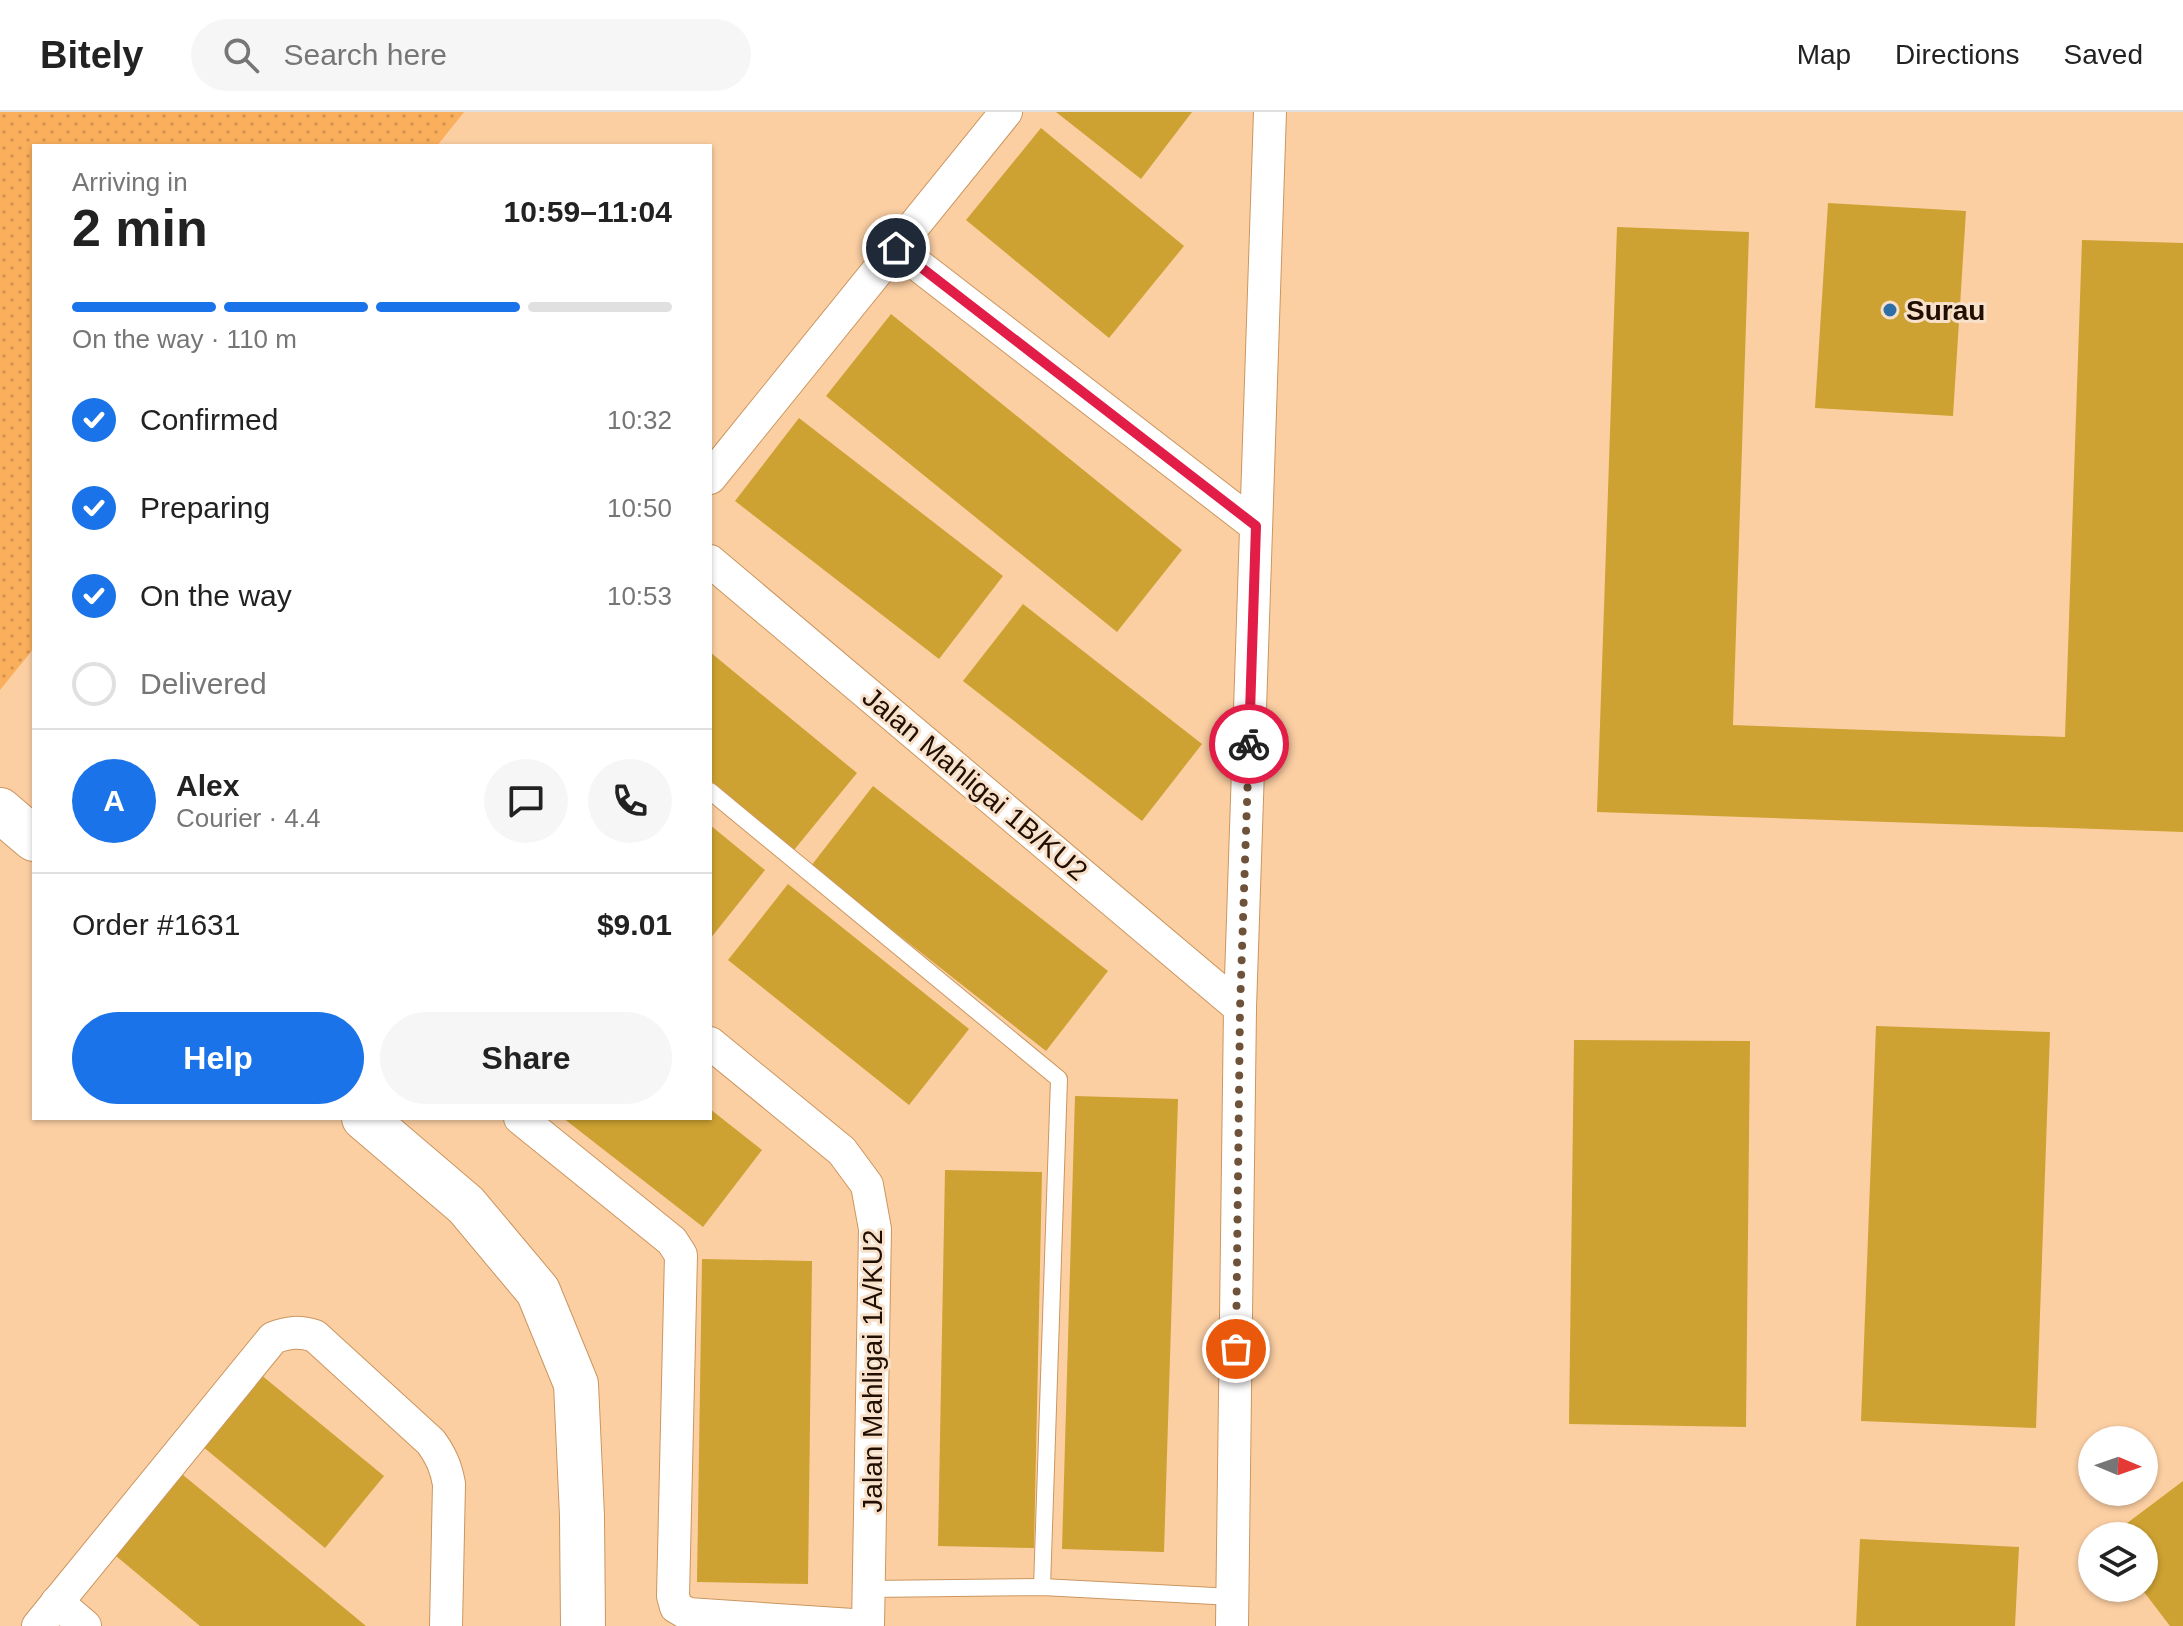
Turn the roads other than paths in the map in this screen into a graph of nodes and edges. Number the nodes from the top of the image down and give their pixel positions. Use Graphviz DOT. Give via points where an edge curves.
graph roads {
  1 [pos="1006,112"];
  2 [pos="1270,112"];
  3 [pos="896,248"];
  4 [pos="712,476"];
  5 [pos="1256,526"];
  6 [pos="712,563"];
  7 [pos="712,793"];
  8 [pos="0,810"];
  9 [pos="32,837"];
  10 [pos="1240,1008"];
  11 [pos="712,1045"];
  12 [pos="366,1120"];
  13 [pos="522,1120"];
  14 [pos="1042,1587"];
  15 [pos="870,1589"];
  16 [pos="1233,1612"];
  17 [pos="48,1614"];
  18 [pos="85,1626"];
  19 [pos="446,1626"];
  20 [pos="583,1626"];
  21 [pos="868,1626"];
  1 -- 3 [label="street"];
  2 -- 5 [label="street"];
  3 -- 4 [label="street"];
  3 -- 5 [label="street"];
  5 -- 10 [label="street"];
  6 -- 10 [label="street, Jalan Mahligai 1B/KU2"];
  7 -- 14 [label="lane" via="1059,1079"];
  8 -- 9 [label="street"];
  10 -- 16 [label="street"];
  11 -- 15 [label="street, Jalan Mahligai 1A/KU2" via="842,1151 867,1185 875,1229"];
  12 -- 20 [label="street" via="466,1205 538,1291 576,1384"];
  13 -- 21 [label="street" via="672,1241 681,1255 676,1607 688,1614"];
  14 -- 15 [label="lane"];
  14 -- 16 [label="lane"];
  15 -- 21 [label="street, Jalan Mahligai 1A/KU2"];
  17 -- 18 [label="street"];
  17 -- 19 [label="street" via="273,1338 294,1332 315,1336 440,1454 449,1504"];
}
